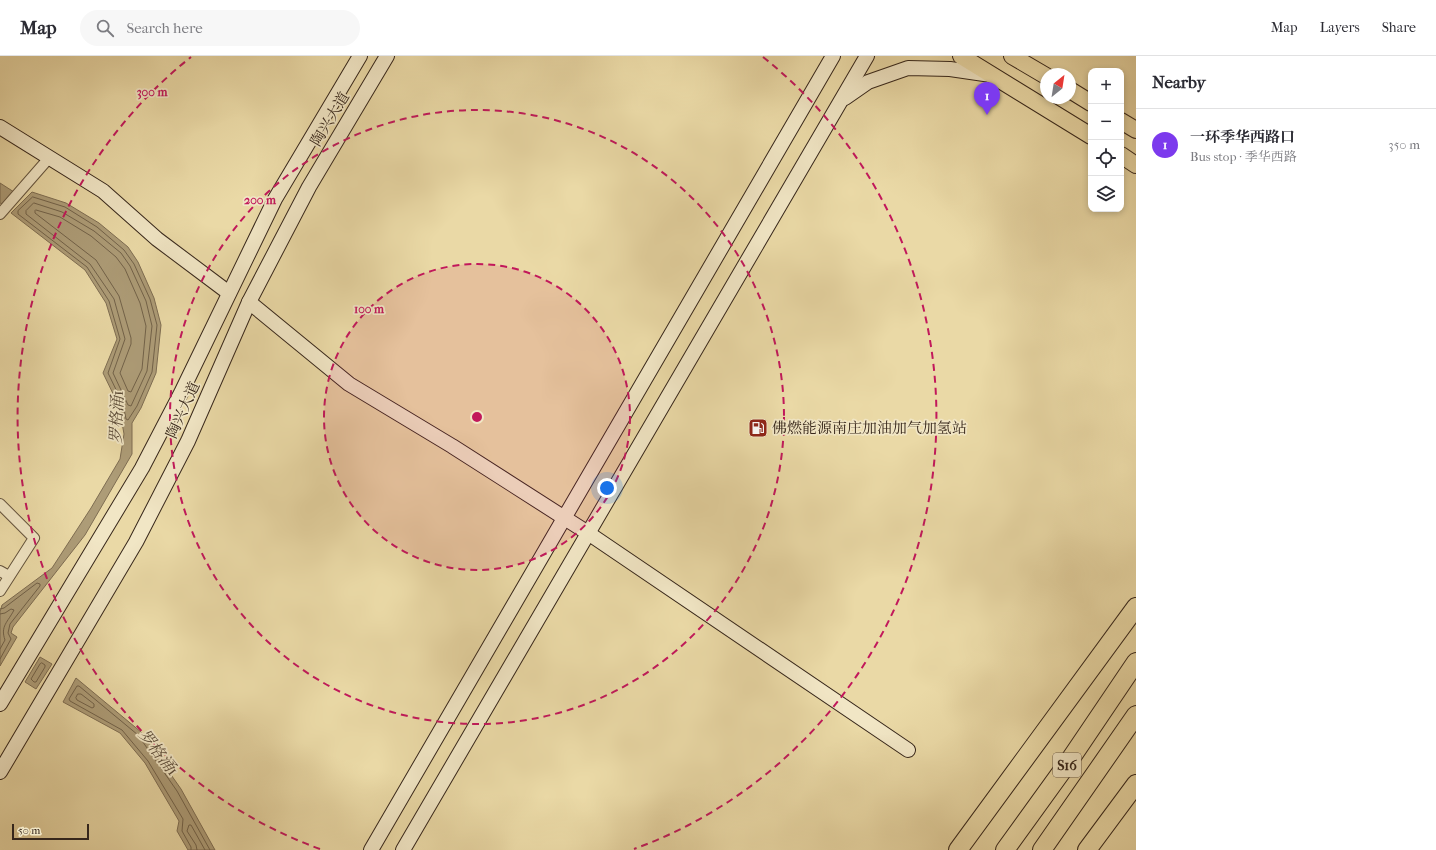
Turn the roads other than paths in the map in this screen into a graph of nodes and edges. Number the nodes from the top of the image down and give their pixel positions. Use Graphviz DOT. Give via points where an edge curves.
graph roads {
  1 [pos="360,56"];
  2 [pos="387,56"];
  3 [pos="826,56"];
  4 [pos="833,56"];
  5 [pos="867,56"];
  6 [pos="961,56"];
  7 [pos="1012,56"];
  8 [pos="825,71"];
  9 [pos="1040,72"];
  10 [pos="994,76"];
  11 [pos="1076,94"];
  12 [pos="1088,101"];
  13 [pos="840,102"];
  14 [pos="1124,123"];
  15 [pos="0,127"];
  16 [pos="1136,130"];
  17 [pos="1088,134"];
  18 [pos="49,158"];
  19 [pos="1124,158"];
  20 [pos="1136,165"];
  21 [pos="0,214"];
  22 [pos="229,293"];
  23 [pos="249,302"];
  24 [pos="0,504"];
  25 [pos="564,518"];
  26 [pos="588,533"];
  27 [pos="0,571"];
  28 [pos="9,576"];
  29 [pos="0,590"];
  30 [pos="1136,607"];
  31 [pos="1136,662"];
  32 [pos="0,704"];
  33 [pos="1136,715"];
  34 [pos="908,750"];
  35 [pos="0,772"];
  36 [pos="1136,784"];
  37 [pos="371,850"];
  38 [pos="403,850"];
  39 [pos="958,850"];
  40 [pos="1005,850"];
  41 [pos="1042,850"];
  42 [pos="1088,850"];
  1 -- 22 [label="street, 陶兴大道" via="275,199"];
  2 -- 23 [label="street, 陶兴大道" via="309,187"];
  3 -- 8 [label="street"];
  4 -- 8 [label="street"];
  5 -- 13 [label="street"];
  6 -- 10 [label="main road"];
  7 -- 9 [label="main road"];
  8 -- 25 [label="street"];
  10 -- 13 [label="street" via="950,69 908,68 868,82"];
  10 -- 17 [label="main road"];
  11 -- 12 [label="main road"];
  13 -- 26 [label="street"];
  14 -- 16 [label="main road"];
  15 -- 18 [label="street"];
  18 -- 21 [label="street"];
  18 -- 22 [label="street" via="103,191 157,239"];
  19 -- 20 [label="main road"];
  22 -- 32 [label="street, 陶兴大道" via="142,468"];
  23 -- 25 [label="street" via="349,384"];
  23 -- 35 [label="street, 陶兴大道" via="188,441 136,542"];
  24 -- 28 [label="street" via="34,538"];
  25 -- 26 [label="street"];
  25 -- 37 [label="street"];
  26 -- 34 [label="street"];
  26 -- 38 [label="street"];
  27 -- 28 [label="street"];
  28 -- 29 [label="street"];
  30 -- 39 [label="highway"];
  31 -- 40 [label="highway, S16" via="1066,767"];
  33 -- 41 [label="highway, S16"];
  36 -- 42 [label="highway"];
}
